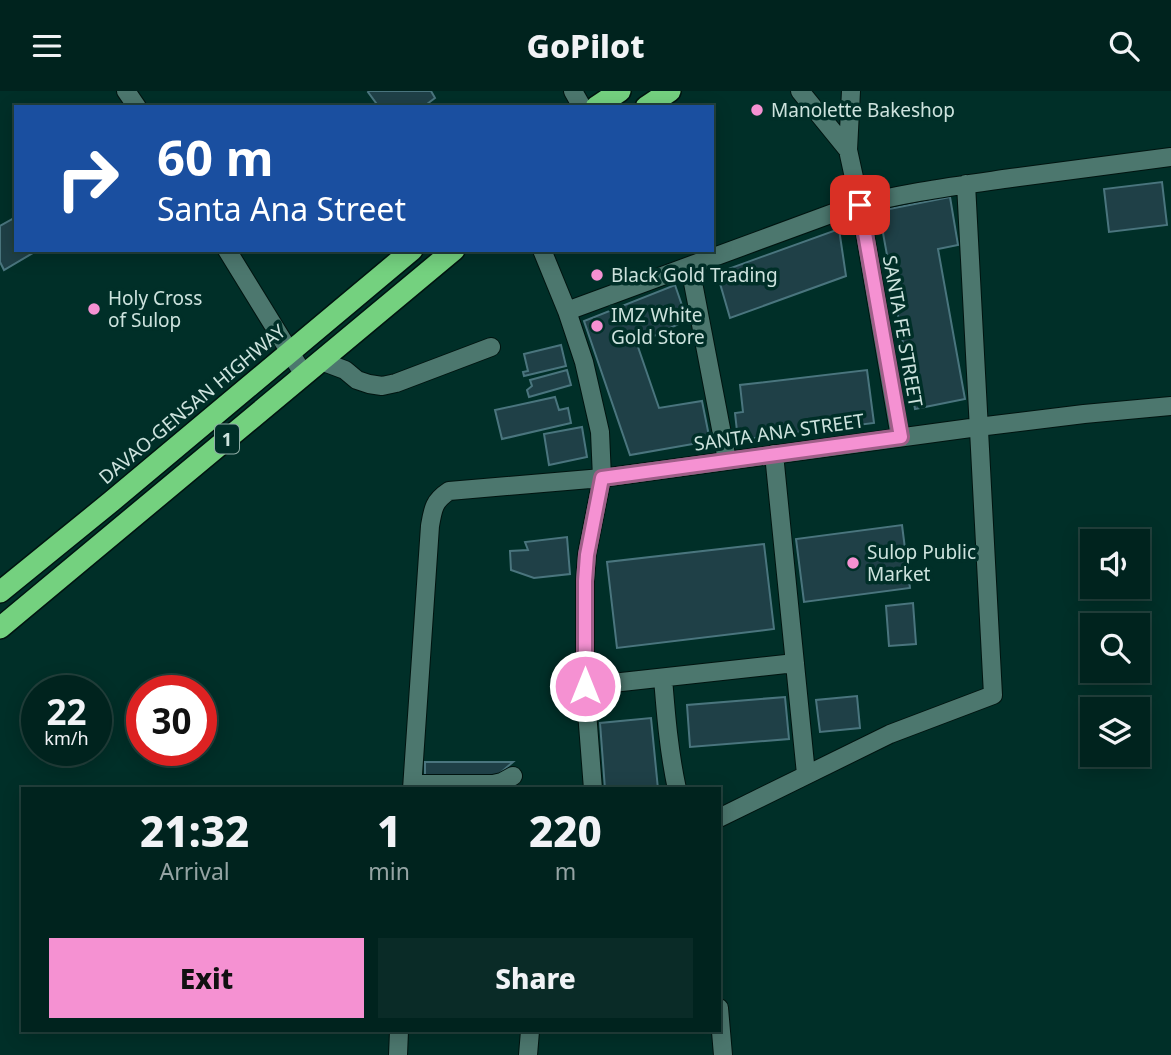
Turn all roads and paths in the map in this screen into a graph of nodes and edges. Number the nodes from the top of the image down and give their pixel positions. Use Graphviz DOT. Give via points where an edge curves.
graph roads {
  1 [pos="620,91"];
  2 [pos="670,91"];
  3 [pos="800,91"];
  4 [pos="851,91"];
  5 [pos="599,105"];
  6 [pos="649,105"];
  7 [pos="848,150"];
  8 [pos="1171,157"];
  9 [pos="966,184"];
  10 [pos="860,205"];
  11 [pos="228,252"];
  12 [pos="410,252"];
  13 [pos="452,252"];
  14 [pos="543,252"];
  15 [pos="690,267"];
  16 [pos="567,311"];
  17 [pos="491,347"];
  18 [pos="289,351"];
  19 [pos="321,361"];
  20 [pos="304,375"];
  21 [pos="1171,406"];
  22 [pos="978,427"];
  23 [pos="901,437"];
  24 [pos="774,454"];
  25 [pos="727,460"];
  26 [pos="602,478"];
  27 [pos="0,592"];
  28 [pos="0,628"];
  29 [pos="795,663"];
  30 [pos="663,678"];
  31 [pos="585,686"];
  32 [pos="806,774"];
  33 [pos="513,776"];
  34 [pos="413,787"];
  35 [pos="452,787"];
  36 [pos="493,787"];
  37 [pos="593,787"];
  38 [pos="677,787"];
  39 [pos="721,817"];
  40 [pos="399,1032"];
  41 [pos="530,1032"];
  42 [pos="721,1032"];
  43 [pos="398,1055"];
  44 [pos="528,1055"];
  45 [pos="723,1055"];
  1 -- 5 [label="highway"];
  2 -- 6 [label="highway"];
  3 -- 7 [label="street, SANTA FE STREET"];
  4 -- 7 [label="street, SANTA FE STREET"];
  7 -- 10 [label="street, SANTA FE STREET"];
  8 -- 9 [label="street"];
  9 -- 10 [label="street"];
  9 -- 22 [label="street"];
  10 -- 15 [label="street"];
  10 -- 23 [label="street, SANTA FE STREET"];
  11 -- 18 [label="street"];
  12 -- 18 [label="highway, DAVAO-GENSAN HIGHWAY / 1"];
  13 -- 19 [label="highway, 1"];
  14 -- 16 [label="street"];
  15 -- 16 [label="street"];
  15 -- 25 [label="street"];
  16 -- 26 [label="street" via="600,432"];
  17 -- 19 [label="street" via="382,386 357,380"];
  18 -- 20 [label="street"];
  18 -- 27 [label="highway, DAVAO-GENSAN HIGHWAY / 1"];
  19 -- 20 [label="highway, 1"];
  20 -- 28 [label="highway, 1"];
  21 -- 22 [label="street, SANTA ANA STREET"];
  22 -- 23 [label="street, SANTA ANA STREET"];
  22 -- 32 [label="street" via="993,695 890,734"];
  23 -- 24 [label="street, SANTA ANA STREET"];
  24 -- 25 [label="street, SANTA ANA STREET"];
  24 -- 29 [label="street"];
  25 -- 26 [label="street, SANTA ANA STREET"];
  26 -- 31 [label="street" via="587,555"];
  26 -- 34 [label="street, SANTA ANA STREET" via="461,489 439,497 430,526"];
  29 -- 30 [label="street"];
  29 -- 32 [label="street"];
  30 -- 31 [label="street"];
  30 -- 38 [label="street"];
  31 -- 37 [label="street"];
  32 -- 39 [label="street"];
  33 -- 36 [label="street"];
  34 -- 35 [label="street"];
  35 -- 36 [label="street"];
  40 -- 43 [label="street"];
  41 -- 44 [label="street"];
  42 -- 45 [label="street"];
}
